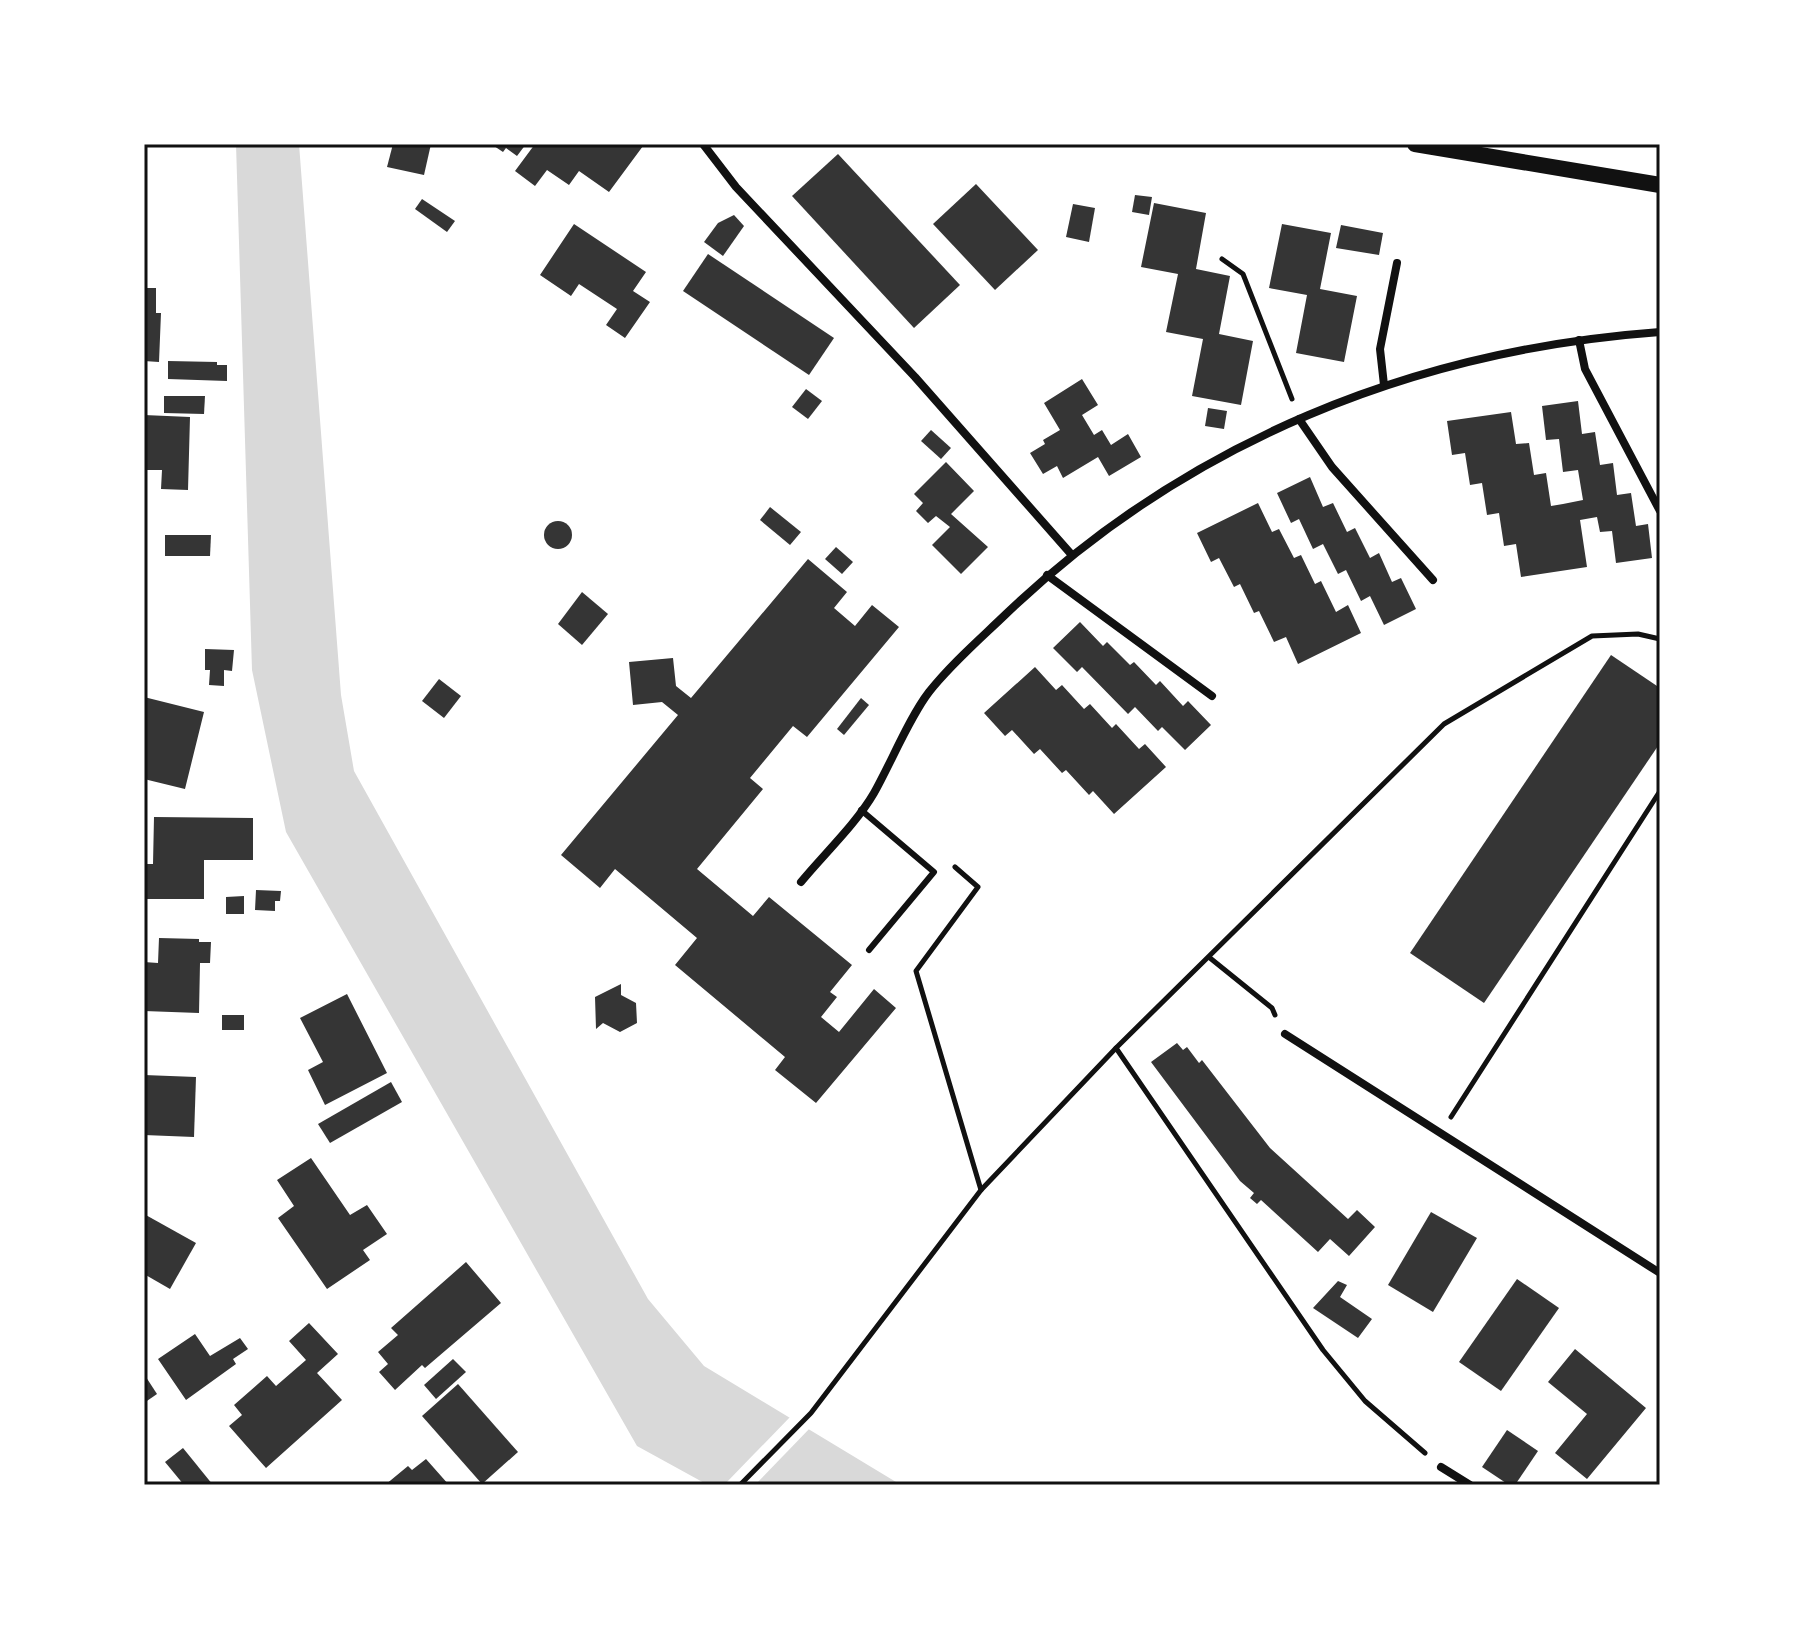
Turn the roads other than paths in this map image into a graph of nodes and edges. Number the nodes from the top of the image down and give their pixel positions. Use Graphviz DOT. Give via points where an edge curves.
graph roads {
  1 [pos="703,144"];
  2 [pos="1415,144"];
  3 [pos="1660,185"];
  4 [pos="1397,263"];
  5 [pos="1660,332"];
  6 [pos="1579,340"];
  7 [pos="1384,385"];
  8 [pos="1299,419"];
  9 [pos="1660,511"];
  10 [pos="1071,554"];
  11 [pos="1047,575"];
  12 [pos="1433,580"];
  13 [pos="1212,696"];
  14 [pos="861,810"];
  15 [pos="801,882"];
  16 [pos="869,950"];
  17 [pos="1285,1034"];
  18 [pos="1660,1273"];
  19 [pos="1441,1467"];
  20 [pos="1470,1485"];
  1 -- 10 [label="street" via="736,187 915,377"];
  2 -- 3 [label="main road"];
  4 -- 7 [label="street" via="1380,349"];
  5 -- 6 [label="street"];
  6 -- 7 [label="street" via="1490,355"];
  6 -- 9 [label="street" via="1585,369"];
  7 -- 8 [label="street"];
  8 -- 10 [label="street" via="1205,464"];
  8 -- 12 [label="street" via="1332,467"];
  10 -- 11 [label="street"];
  11 -- 13 [label="street"];
  11 -- 14 [label="street" via="928,693"];
  14 -- 15 [label="street"];
  14 -- 16 [label="lane" via="934,872"];
  17 -- 18 [label="street"];
  19 -- 20 [label="street"];
}
